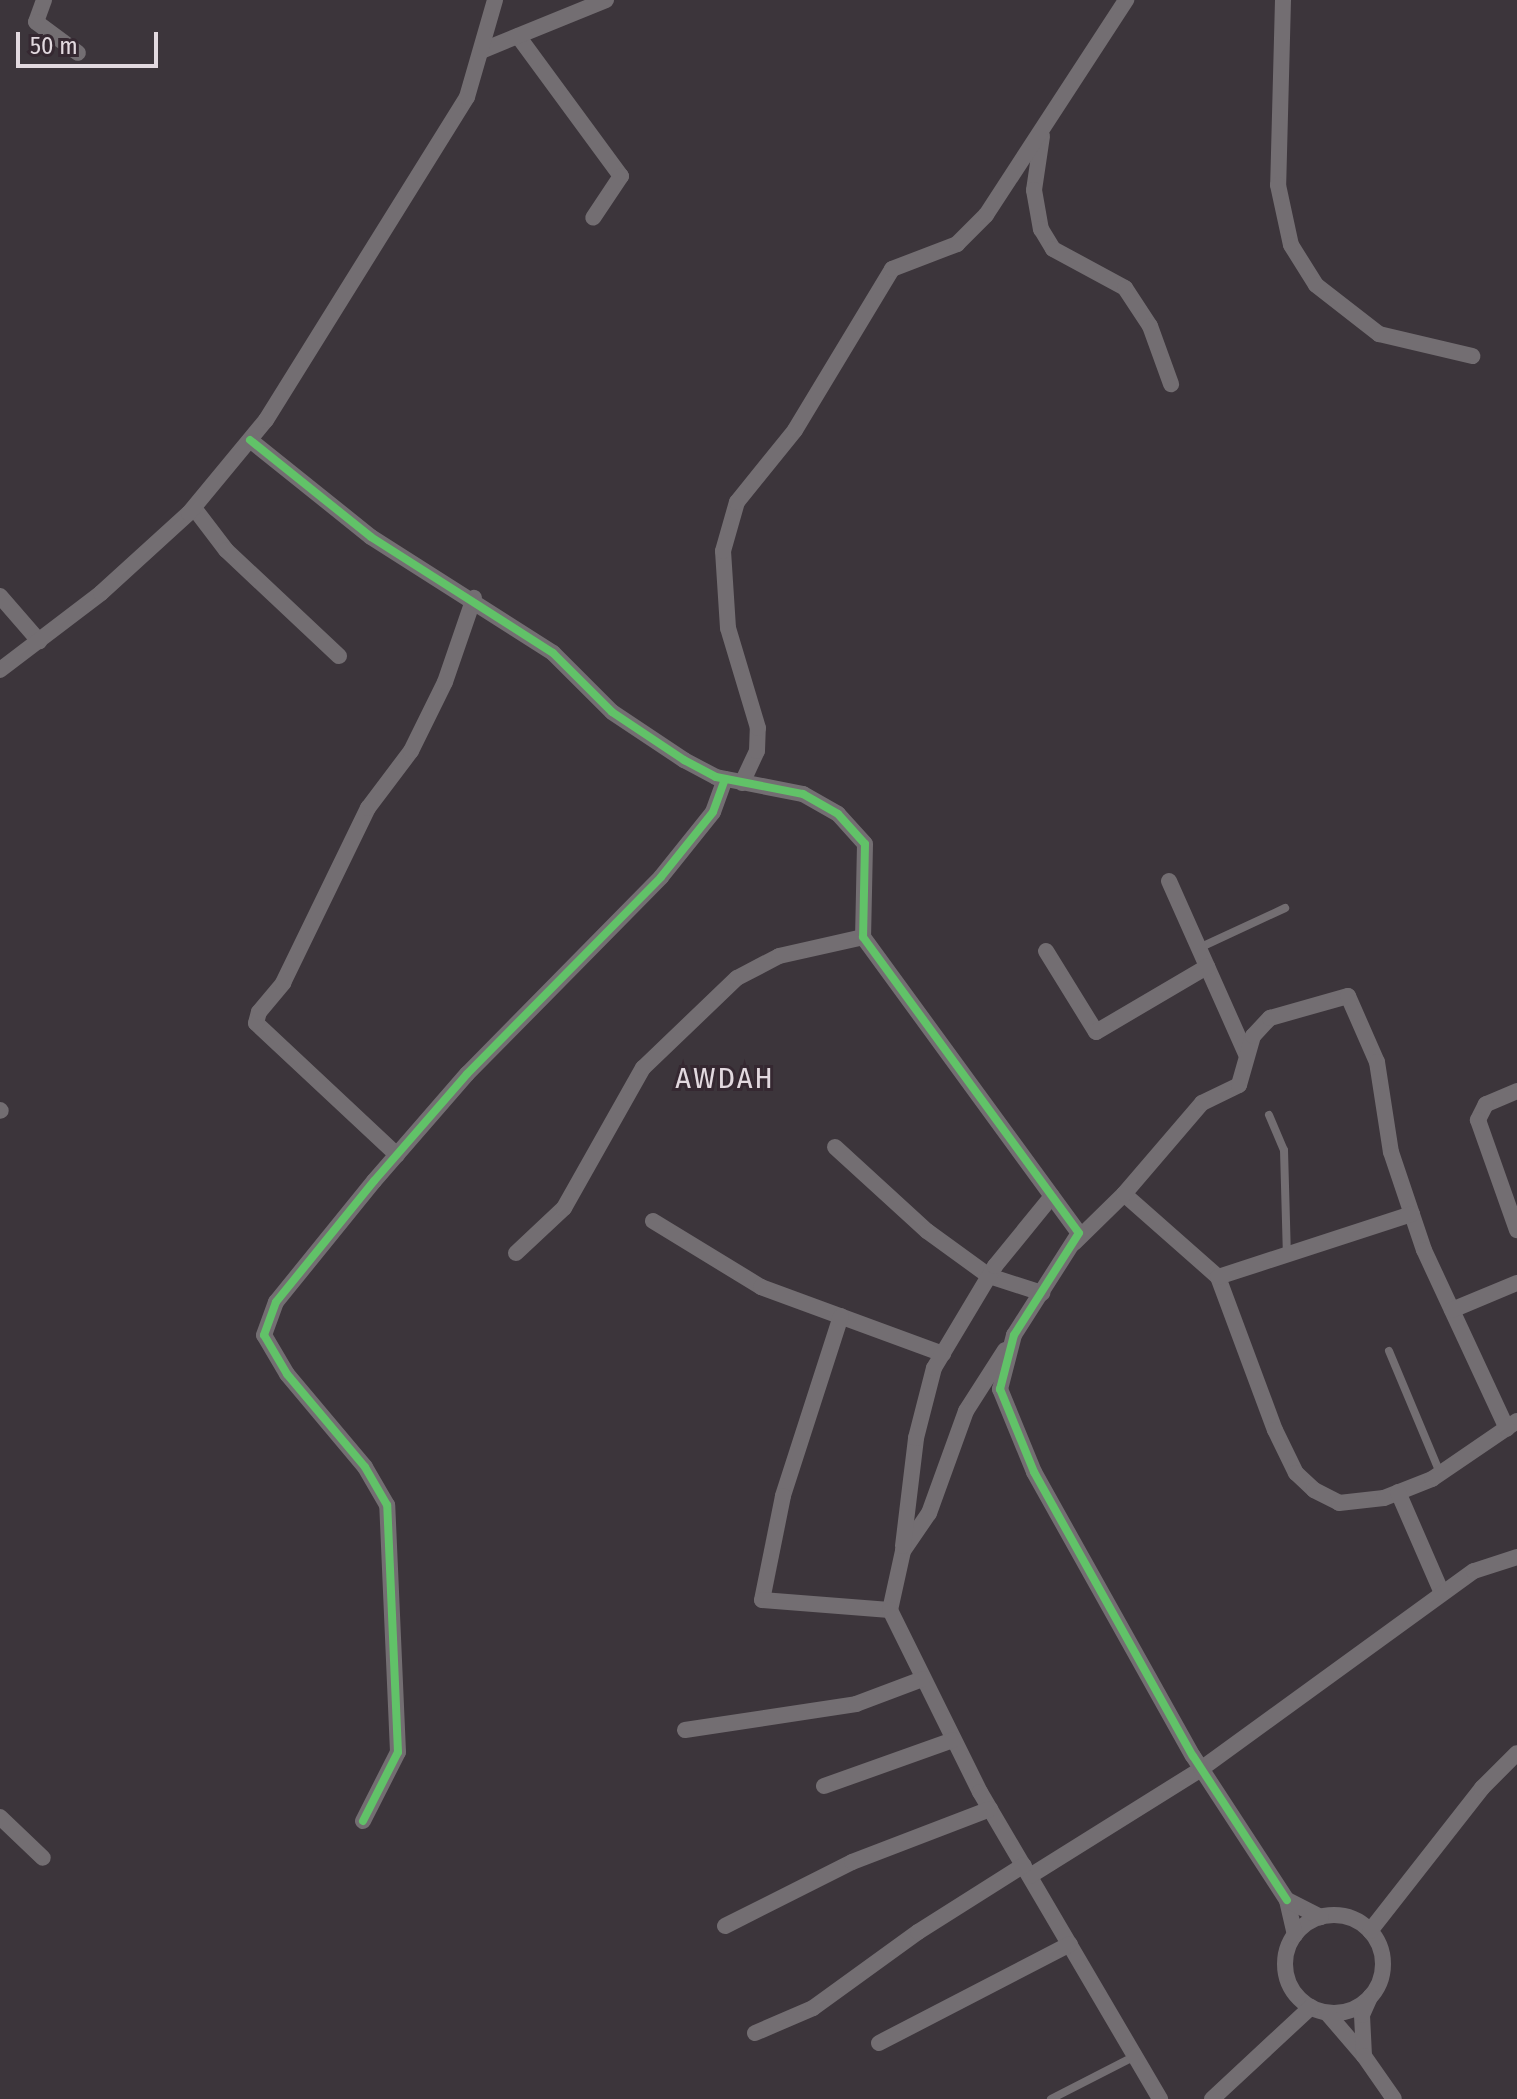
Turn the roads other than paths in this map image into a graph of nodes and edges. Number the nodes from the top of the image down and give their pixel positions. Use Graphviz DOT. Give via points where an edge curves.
graph roads {
  1 [pos="44,0"];
  2 [pos="495,0"];
  3 [pos="606,0"];
  4 [pos="1126,0"];
  5 [pos="1283,0"];
  6 [pos="518,36"];
  7 [pos="481,51"];
  8 [pos="78,53"];
  9 [pos="1043,130"];
  10 [pos="593,218"];
  11 [pos="1472,356"];
  12 [pos="1171,384"];
  13 [pos="250,440"];
  14 [pos="194,508"];
  15 [pos="0,596"];
  16 [pos="474,598"];
  17 [pos="39,641"];
  18 [pos="339,656"];
  19 [pos="0,670"];
  20 [pos="734,781"];
  21 [pos="1169,881"];
  22 [pos="1285,908"];
  23 [pos="863,937"];
  24 [pos="1199,948"];
  25 [pos="1046,951"];
  26 [pos="1207,967"];
  27 [pos="1246,1054"];
  28 [pos="1517,1091"];
  29 [pos="1269,1115"];
  30 [pos="835,1147"];
  31 [pos="397,1155"];
  32 [pos="1124,1194"];
  33 [pos="1052,1196"];
  34 [pos="1412,1214"];
  35 [pos="653,1221"];
  36 [pos="1517,1230"];
  37 [pos="1073,1244"];
  38 [pos="516,1253"];
  39 [pos="1287,1255"];
  40 [pos="989,1276"];
  41 [pos="1218,1277"];
  42 [pos="1517,1283"];
  43 [pos="1042,1293"];
  44 [pos="1452,1310"];
  45 [pos="841,1316"];
  46 [pos="1014,1335"];
  47 [pos="1389,1351"];
  48 [pos="943,1354"];
  49 [pos="1512,1425"];
  50 [pos="1440,1474"];
  51 [pos="1398,1492"];
  52 [pos="903,1551"];
  53 [pos="1517,1557"];
  54 [pos="1442,1593"];
  55 [pos="890,1610"];
  56 [pos="922,1679"];
  57 [pos="685,1730"];
  58 [pos="953,1740"];
  59 [pos="1517,1753"];
  60 [pos="1201,1769"];
  61 [pos="824,1786"];
  62 [pos="990,1809"];
  63 [pos="0,1817"];
  64 [pos="363,1821"];
  65 [pos="43,1858"];
  66 [pos="1027,1871"];
  67 [pos="1287,1900"];
  68 [pos="1321,1917"];
  69 [pos="725,1926"];
  70 [pos="1370,1931"];
  71 [pos="1295,1935"];
  72 [pos="1070,1944"];
  73 [pos="1371,1997"];
  74 [pos="1319,2010"];
  75 [pos="755,2033"];
  76 [pos="879,2043"];
  77 [pos="1364,2056"];
  78 [pos="1133,2057"];
  79 [pos="1051,2099"];
  80 [pos="1160,2099"];
  81 [pos="1212,2099"];
  82 [pos="1394,2099"];
  1 -- 8 [label="street" via="36,22"];
  2 -- 7 [label="street"];
  3 -- 6 [label="street"];
  4 -- 9 [label="street"];
  5 -- 11 [label="street" via="1278,185 1291,245 1316,285 1379,334"];
  6 -- 7 [label="street"];
  6 -- 10 [label="street" via="621,176"];
  7 -- 13 [label="street" via="467,97"];
  9 -- 12 [label="street" via="1034,190 1041,229 1053,249 1125,288 1150,326"];
  9 -- 20 [label="street" via="986,215 957,244 892,269 795,430 737,502 723,551 728,628 758,728 757,751"];
  13 -- 14 [label="street"];
  13 -- 16 [label="street" via="371,537"];
  14 -- 17 [label="street"];
  14 -- 18 [label="street" via="226,550"];
  15 -- 17 [label="street"];
  16 -- 20 [label="street" via="553,653 612,712 684,760"];
  16 -- 31 [label="street" via="445,682 411,751 368,808 283,983 256,1023"];
  17 -- 19 [label="street"];
  20 -- 23 [label="street" via="803,794 838,814 865,844"];
  20 -- 31 [label="street" via="661,877 467,1074"];
  21 -- 24 [label="street"];
  22 -- 24 [label="lane"];
  23 -- 33 [label="street"];
  23 -- 38 [label="street" via="779,956 737,978 643,1068 564,1208"];
  24 -- 26 [label="street"];
  25 -- 26 [label="street" via="1096,1032"];
  26 -- 27 [label="street"];
  27 -- 32 [label="street" via="1239,1085 1202,1103"];
  27 -- 34 [label="street" via="1253,1036 1270,1018 1348,996 1377,1062 1391,1152"];
  28 -- 36 [label="street" via="1486,1104 1478,1120"];
  29 -- 39 [label="lane" via="1284,1150"];
  30 -- 40 [label="street" via="927,1231"];
  31 -- 64 [label="street" via="276,1302 264,1335 312,1406 365,1467 387,1505 398,1752"];
  32 -- 37 [label="street"];
  32 -- 41 [label="street"];
  33 -- 37 [label="street" via="1079,1233"];
  33 -- 40 [label="street"];
  34 -- 39 [label="street"];
  34 -- 44 [label="street"];
  35 -- 45 [label="street" via="761,1287"];
  37 -- 43 [label="street"];
  39 -- 41 [label="street"];
  40 -- 43 [label="street"];
  40 -- 48 [label="street"];
  41 -- 51 [label="street" via="1296,1473 1339,1503"];
  42 -- 44 [label="street"];
  43 -- 46 [label="street"];
  44 -- 49 [label="street"];
  45 -- 48 [label="street"];
  45 -- 55 [label="street" via="783,1496 762,1600"];
  46 -- 52 [label="street" via="966,1411 929,1513"];
  46 -- 60 [label="street" via="1000,1389 1034,1472"];
  47 -- 50 [label="lane"];
  48 -- 52 [label="street" via="934,1368 916,1438"];
  49 -- 50 [label="street"];
  50 -- 51 [label="street"];
  51 -- 54 [label="street"];
  52 -- 55 [label="street"];
  53 -- 54 [label="street" via="1474,1571"];
  54 -- 60 [label="street"];
  55 -- 56 [label="street"];
  56 -- 57 [label="street" via="856,1704"];
  56 -- 58 [label="street"];
  58 -- 61 [label="street"];
  58 -- 62 [label="street"];
  59 -- 70 [label="street" via="1482,1788"];
  60 -- 66 [label="street"];
  60 -- 67 [label="street"];
  62 -- 66 [label="street"];
  62 -- 69 [label="street" via="852,1862"];
  63 -- 65 [label="street"];
  66 -- 72 [label="street"];
  66 -- 75 [label="street" via="918,1932 813,2008"];
  67 -- 68 [label="street"];
  67 -- 71 [label="street"];
  68 -- 70 [label="street" via="1352,1918"];
  68 -- 71 [label="street"];
  70 -- 73 [label="street" via="1384,1968"];
  71 -- 74 [label="street" via="1287,1950 1287,1975 1298,1997"];
  72 -- 76 [label="street"];
  72 -- 78 [label="street"];
  73 -- 74 [label="street" via="1343,2012"];
  73 -- 77 [label="street" via="1362,2015"];
  74 -- 77 [label="street"];
  74 -- 81 [label="street"];
  77 -- 82 [label="street"];
  78 -- 79 [label="lane"];
  78 -- 80 [label="street"];
}
